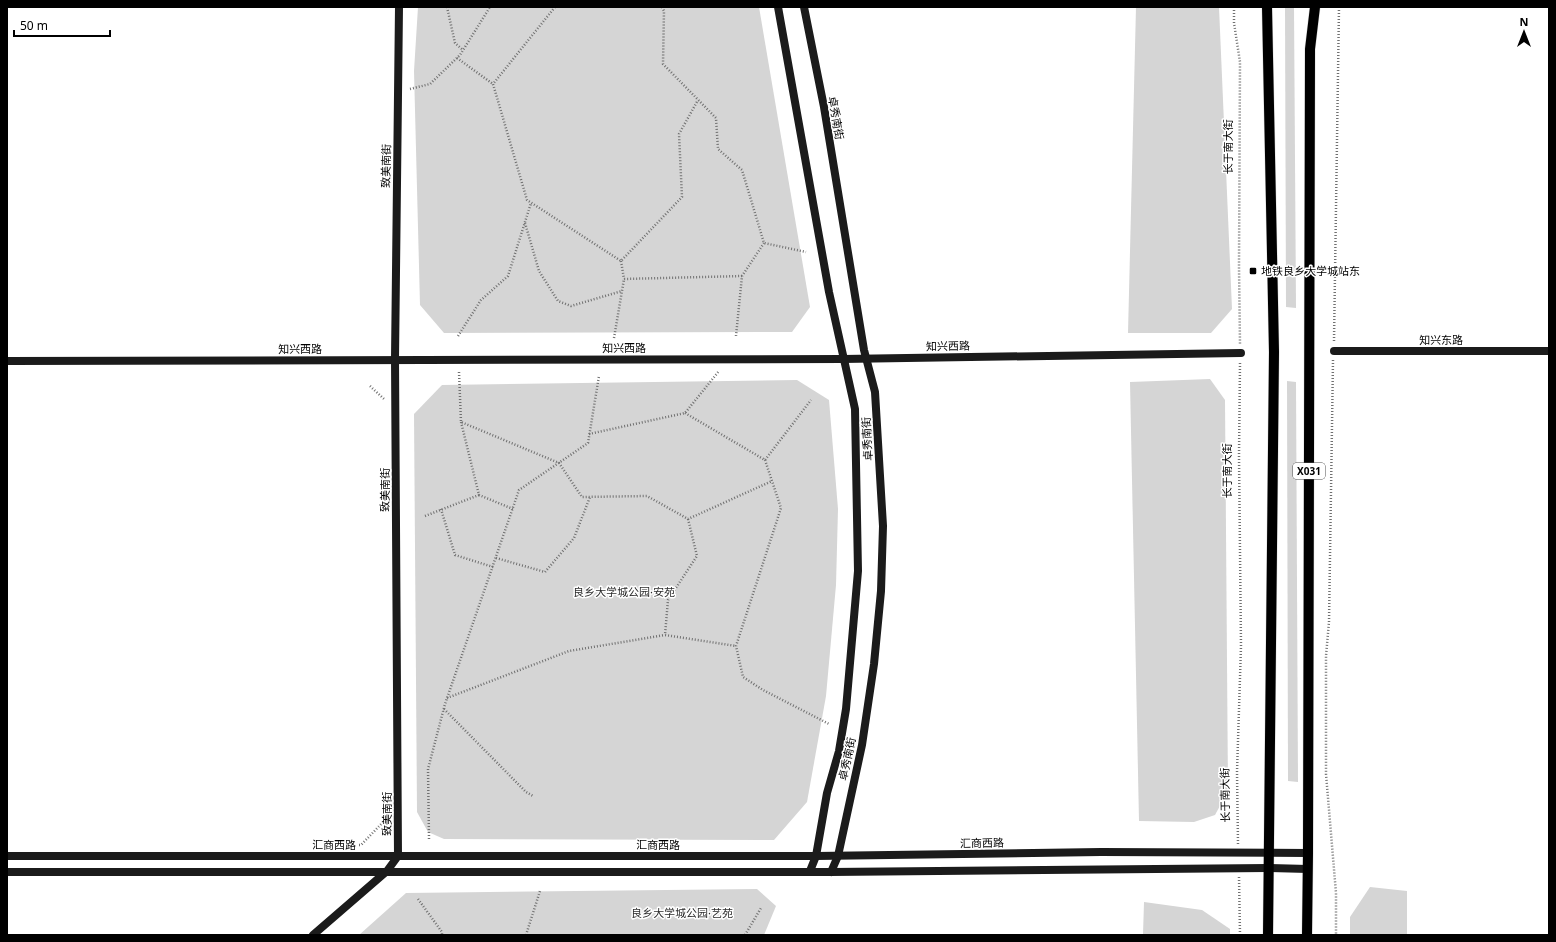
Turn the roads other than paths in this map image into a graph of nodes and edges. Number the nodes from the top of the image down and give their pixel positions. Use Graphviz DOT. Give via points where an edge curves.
graph roads {
  1 [pos="399,7"];
  2 [pos="778,7"];
  3 [pos="804,7"];
  4 [pos="1268,7"];
  5 [pos="1315,7"];
  6 [pos="1334,351"];
  7 [pos="1549,351"];
  8 [pos="1241,353"];
  9 [pos="867,358"];
  10 [pos="395,359"];
  11 [pos="843,359"];
  12 [pos="7,361"];
  13 [pos="1268,852"];
  14 [pos="1308,853"];
  15 [pos="7,856"];
  16 [pos="398,856"];
  17 [pos="816,856"];
  18 [pos="838,856"];
  19 [pos="1268,868"];
  20 [pos="1308,869"];
  21 [pos="387,871"];
  22 [pos="810,871"];
  23 [pos="7,872"];
  24 [pos="831,872"];
  25 [pos="313,935"];
  26 [pos="1268,935"];
  27 [pos="1307,935"];
  1 -- 10 [label="street, 致美南街"];
  2 -- 11 [label="street, 卓秀南街"];
  3 -- 9 [label="street, 卓秀南街" via="824,107"];
  4 -- 13 [label="main road" via="1274,352"];
  5 -- 14 [label="main road, X031" via="1310,49"];
  6 -- 7 [label="street, 知兴东路"];
  8 -- 9 [label="street, 知兴西路"];
  9 -- 11 [label="street, 知兴西路"];
  9 -- 18 [label="street, 卓秀南街" via="875,400 882,526 881,591 862,745"];
  10 -- 11 [label="street, 知兴西路"];
  10 -- 12 [label="street, 知兴西路"];
  10 -- 16 [label="street, 致美南街"];
  11 -- 17 [label="street, 卓秀南街" via="855,409 858,571 846,709"];
  13 -- 14 [label="street, 汇商西路"];
  13 -- 18 [label="street, 汇商西路"];
  13 -- 19 [label="main road"];
  14 -- 20 [label="main road, X031"];
  15 -- 16 [label="street, 汇商西路"];
  16 -- 17 [label="street, 汇商西路"];
  16 -- 21 [label="street"];
  17 -- 18 [label="street, 汇商西路"];
  17 -- 22 [label="street, 卓秀南街"];
  18 -- 24 [label="street, 卓秀南街"];
  19 -- 20 [label="street"];
  19 -- 24 [label="street"];
  19 -- 26 [label="main road"];
  20 -- 27 [label="main road, X031"];
  21 -- 22 [label="street"];
  21 -- 23 [label="street"];
  21 -- 25 [label="street"];
  22 -- 24 [label="street"];
}
